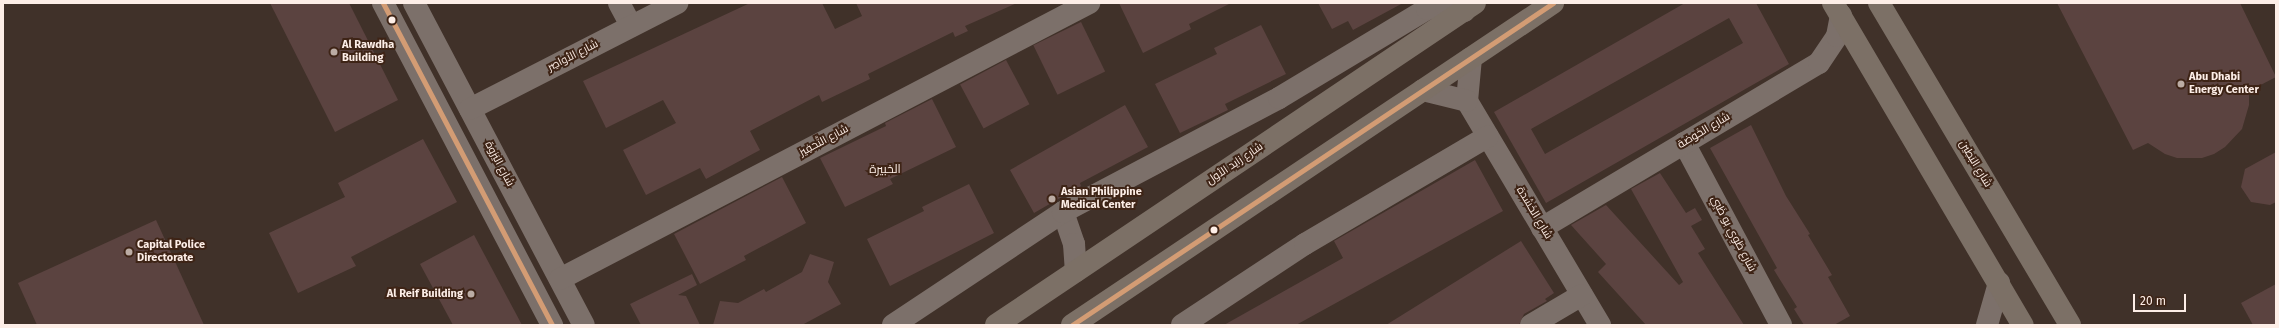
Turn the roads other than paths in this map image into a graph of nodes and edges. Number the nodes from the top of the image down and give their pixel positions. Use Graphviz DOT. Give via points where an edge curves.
graph roads {
  1 [pos="383,3"];
  2 [pos="414,3"];
  3 [pos="619,3"];
  4 [pos="677,3"];
  5 [pos="1088,3"];
  6 [pos="1553,3"];
  7 [pos="1879,3"];
  8 [pos="1470,7"];
  9 [pos="1837,9"];
  10 [pos="631,26"];
  11 [pos="1472,58"];
  12 [pos="1423,90"];
  13 [pos="1467,101"];
  14 [pos="470,109"];
  15 [pos="1488,136"];
  16 [pos="1684,143"];
  17 [pos="1063,212"];
  18 [pos="1542,228"];
  19 [pos="1076,271"];
  20 [pos="560,279"];
  21 [pos="1999,283"];
  22 [pos="1582,295"];
  23 [pos="552,325"];
  24 [pos="584,325"];
  25 [pos="893,325"];
  26 [pos="996,325"];
  27 [pos="1072,325"];
  28 [pos="1182,325"];
  29 [pos="1531,325"];
  30 [pos="1600,325"];
  31 [pos="1781,325"];
  32 [pos="1988,325"];
  33 [pos="2023,325"];
  34 [pos="2070,325"];
  1 -- 23 [label="street"];
  2 -- 14 [label="street, شارع اليَزوة"];
  3 -- 10 [label="street"];
  4 -- 10 [label="street, شارع الأواصِر"];
  5 -- 20 [label="street, شارع التَّحفِيز"];
  6 -- 11 [label="main road"];
  7 -- 34 [label="main road, شارع البَطِين"];
  8 -- 17 [label="street" via="1427,8 1279,98"];
  8 -- 19 [label="main road, شارع زايد الأول"];
  9 -- 16 [label="street, شارع الخَوضة" via="1837,36 1819,63"];
  9 -- 21 [label="main road"];
  10 -- 14 [label="street, شارع الأواصِر"];
  11 -- 12 [label="main road"];
  11 -- 13 [label="street"];
  12 -- 13 [label="street"];
  12 -- 27 [label="main road"];
  13 -- 15 [label="street, شارع الخَشدة"];
  14 -- 20 [label="street, شارع اليَزوة"];
  15 -- 18 [label="street, شارع الخَشدة"];
  15 -- 28 [label="street" via="1305,244"];
  16 -- 18 [label="street, شارع الخَوضة"];
  16 -- 31 [label="street, شارع طَوِي بو ظَبِي"];
  17 -- 19 [label="street" via="1074,244"];
  17 -- 25 [label="street"];
  18 -- 22 [label="street, شارع الخَشدة"];
  19 -- 26 [label="main road, شارع زايد الأول"];
  20 -- 24 [label="street, شارع اليَزوة"];
  21 -- 32 [label="street"];
  21 -- 33 [label="main road"];
  22 -- 29 [label="street"];
  22 -- 30 [label="street, شارع الخَشدة"];
}
